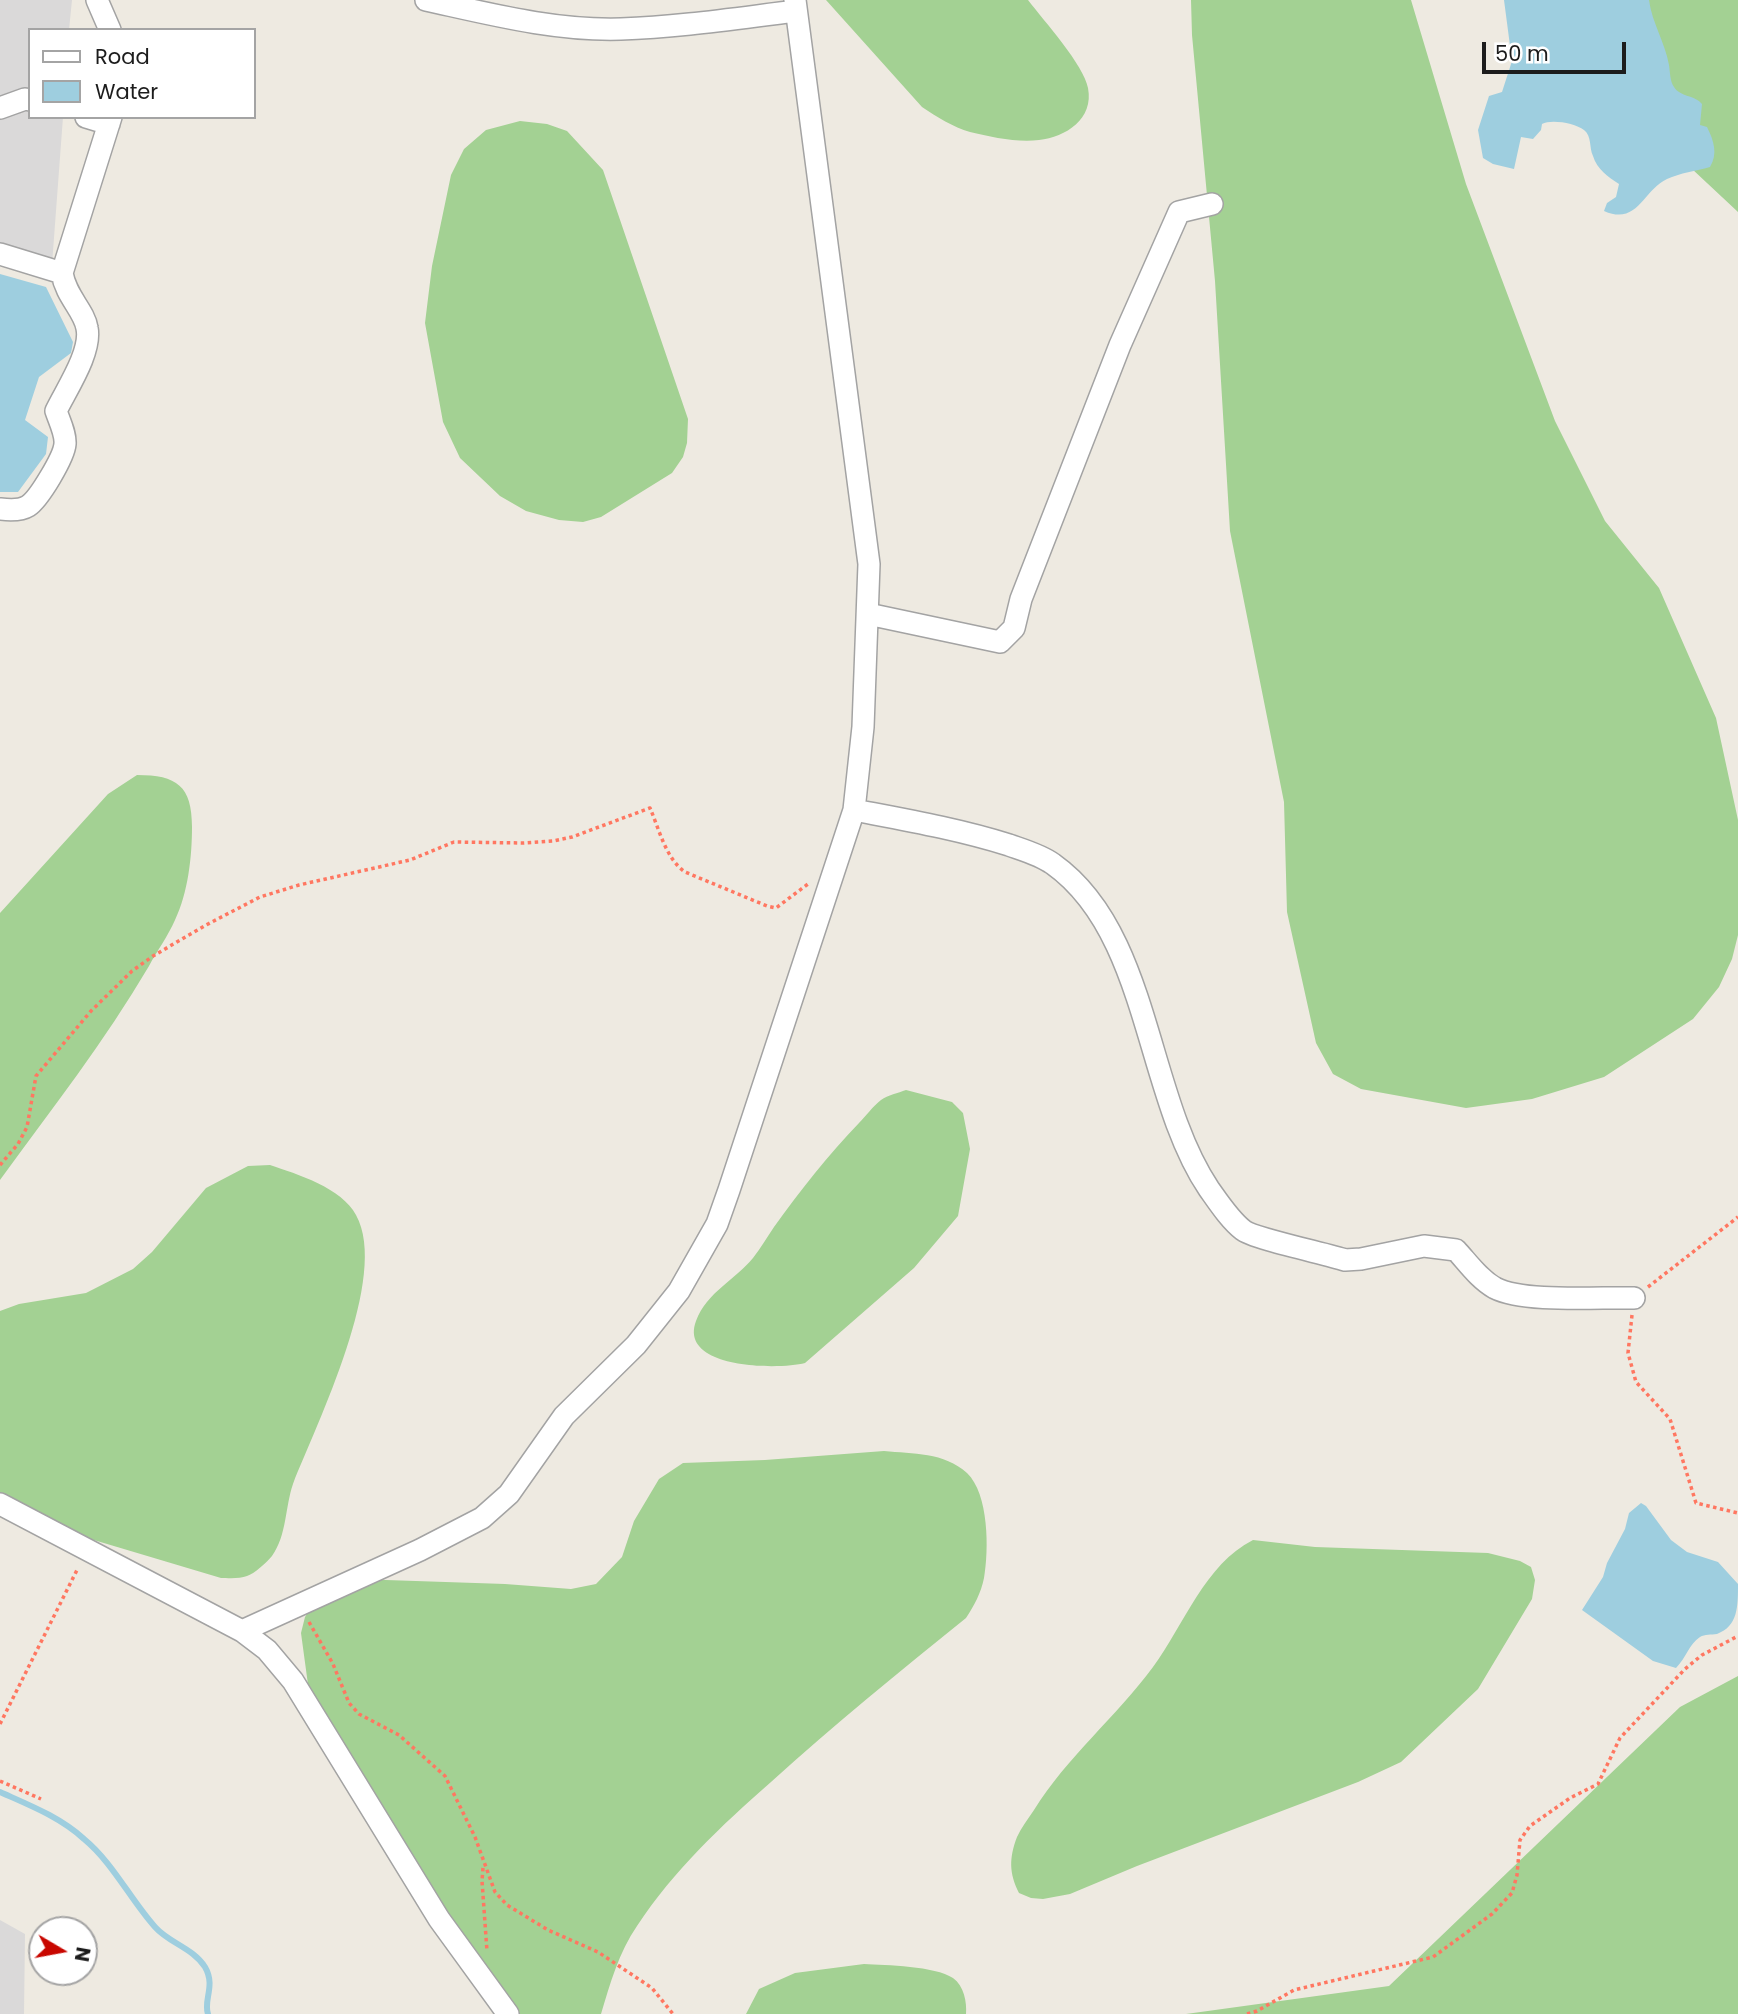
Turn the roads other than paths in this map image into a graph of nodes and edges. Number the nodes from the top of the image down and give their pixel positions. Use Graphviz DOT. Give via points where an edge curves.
graph roads {
  1 [pos="97,0"];
  2 [pos="426,0"];
  3 [pos="796,6"];
  4 [pos="109,28"];
  5 [pos="28,100"];
  6 [pos="0,108"];
  7 [pos="110,121"];
  8 [pos="1212,204"];
  9 [pos="0,254"];
  10 [pos="62,273"];
  11 [pos="0,509"];
  12 [pos="868,614"];
  13 [pos="854,810"];
  14 [pos="1634,1298"];
  15 [pos="0,1504"];
  16 [pos="242,1631"];
  17 [pos="508,2014"];
  1 -- 4 [label="street"];
  2 -- 3 [label="street" via="547,25 619,29 685,25"];
  3 -- 12 [label="street" via="869,564"];
  5 -- 6 [label="street"];
  7 -- 10 [label="street"];
  8 -- 12 [label="street" via="1179,212 1120,345 1021,599 1014,628 1000,642"];
  9 -- 10 [label="street"];
  10 -- 11 [label="street" via="64,286 87,328 87,350 56,411 65,442 46,484 28,506"];
  12 -- 13 [label="street"];
  13 -- 14 [label="street" via="972,833 1051,862 1072,880 1093,903 1115,940 1197,1170 1244,1232 1345,1259 1424,1246 1456,1250 1480,1278 1521,1296"];
  13 -- 16 [label="street" via="717,1224 679,1291 636,1345 564,1416 509,1493 482,1518"];
  15 -- 16 [label="street"];
  16 -- 17 [label="street" via="267,1650 293,1681 439,1919"];
}
